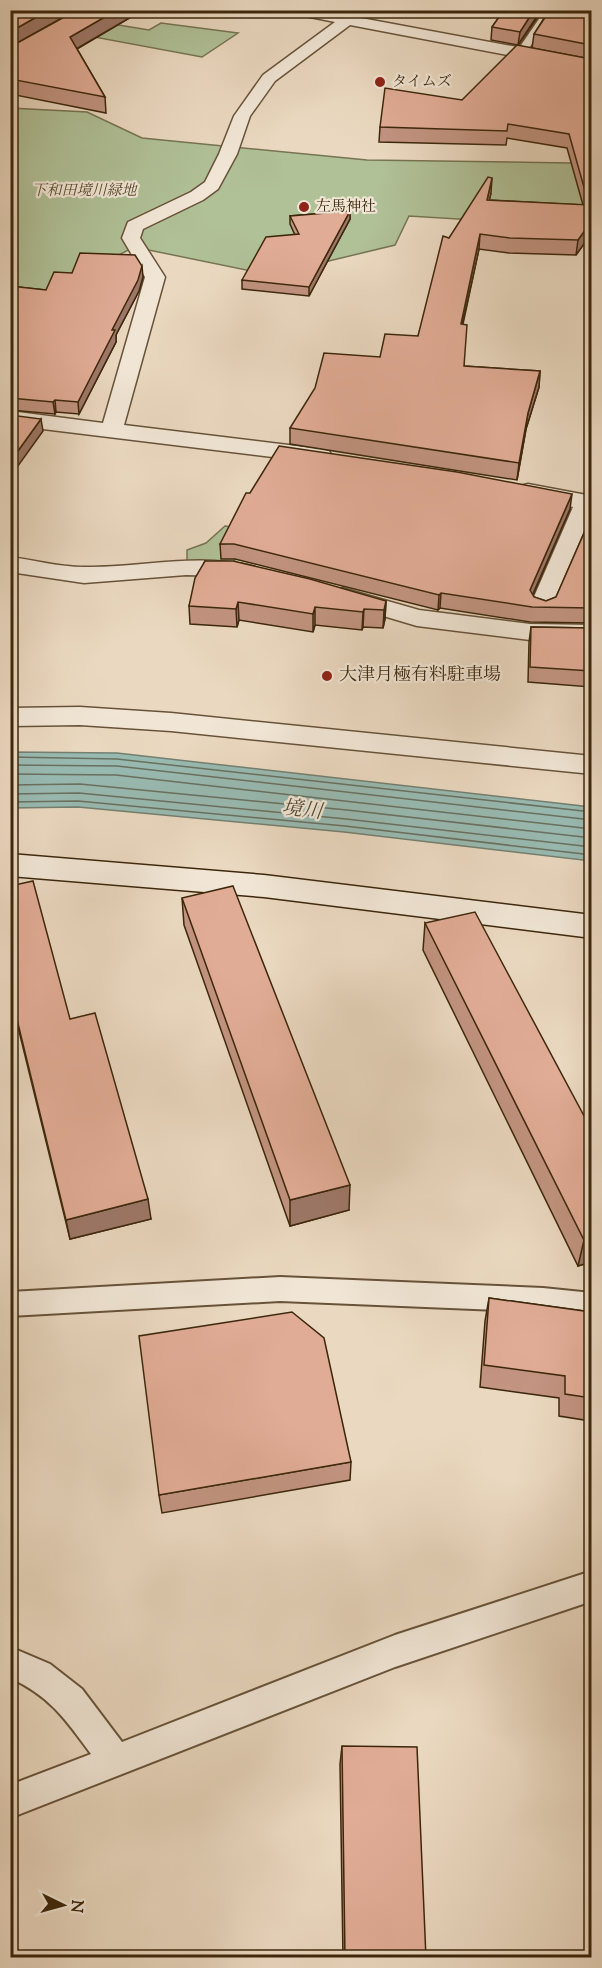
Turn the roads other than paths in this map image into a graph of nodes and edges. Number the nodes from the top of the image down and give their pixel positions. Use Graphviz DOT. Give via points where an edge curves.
graph roads {
  1 [pos="295,10"];
  2 [pos="364,10"];
  3 [pos="546,15"];
  4 [pos="346,21"];
  5 [pos="520,54"];
  6 [pos="591,66"];
  7 [pos="10,418"];
  8 [pos="112,429"];
  9 [pos="340,459"];
  10 [pos="510,487"];
  11 [pos="589,503"];
  12 [pos="10,564"];
  13 [pos="266,576"];
  14 [pos="318,589"];
  15 [pos="543,606"];
  16 [pos="591,633"];
  17 [pos="10,717"];
  18 [pos="591,765"];
  19 [pos="10,865"];
  20 [pos="591,927"];
  21 [pos="10,1304"];
  22 [pos="591,1305"];
  23 [pos="591,1586"];
  24 [pos="10,1662"];
  25 [pos="115,1760"];
  26 [pos="10,1802"];
  1 -- 4 [label="street"];
  2 -- 4 [label="street"];
  3 -- 5 [label="lane"];
  4 -- 5 [label="street"];
  4 -- 8 [label="street" via="261,87 242,116 212,185 135,226 131,238 155,278"];
  5 -- 6 [label="street"];
  7 -- 8 [label="street"];
  8 -- 9 [label="street"];
  10 -- 11 [label="street"];
  11 -- 15 [label="street"];
  12 -- 13 [label="street" via="82,575 224,569"];
  14 -- 16 [label="street" via="417,618 531,632"];
  17 -- 18 [label="street" via="80,716 171,722"];
  19 -- 20 [label="street" via="264,886"];
  21 -- 22 [label="lane" via="280,1289"];
  23 -- 25 [label="lane" via="395,1651"];
  24 -- 25 [label="lane" via="39,1675 70,1700"];
  25 -- 26 [label="lane"];
}
